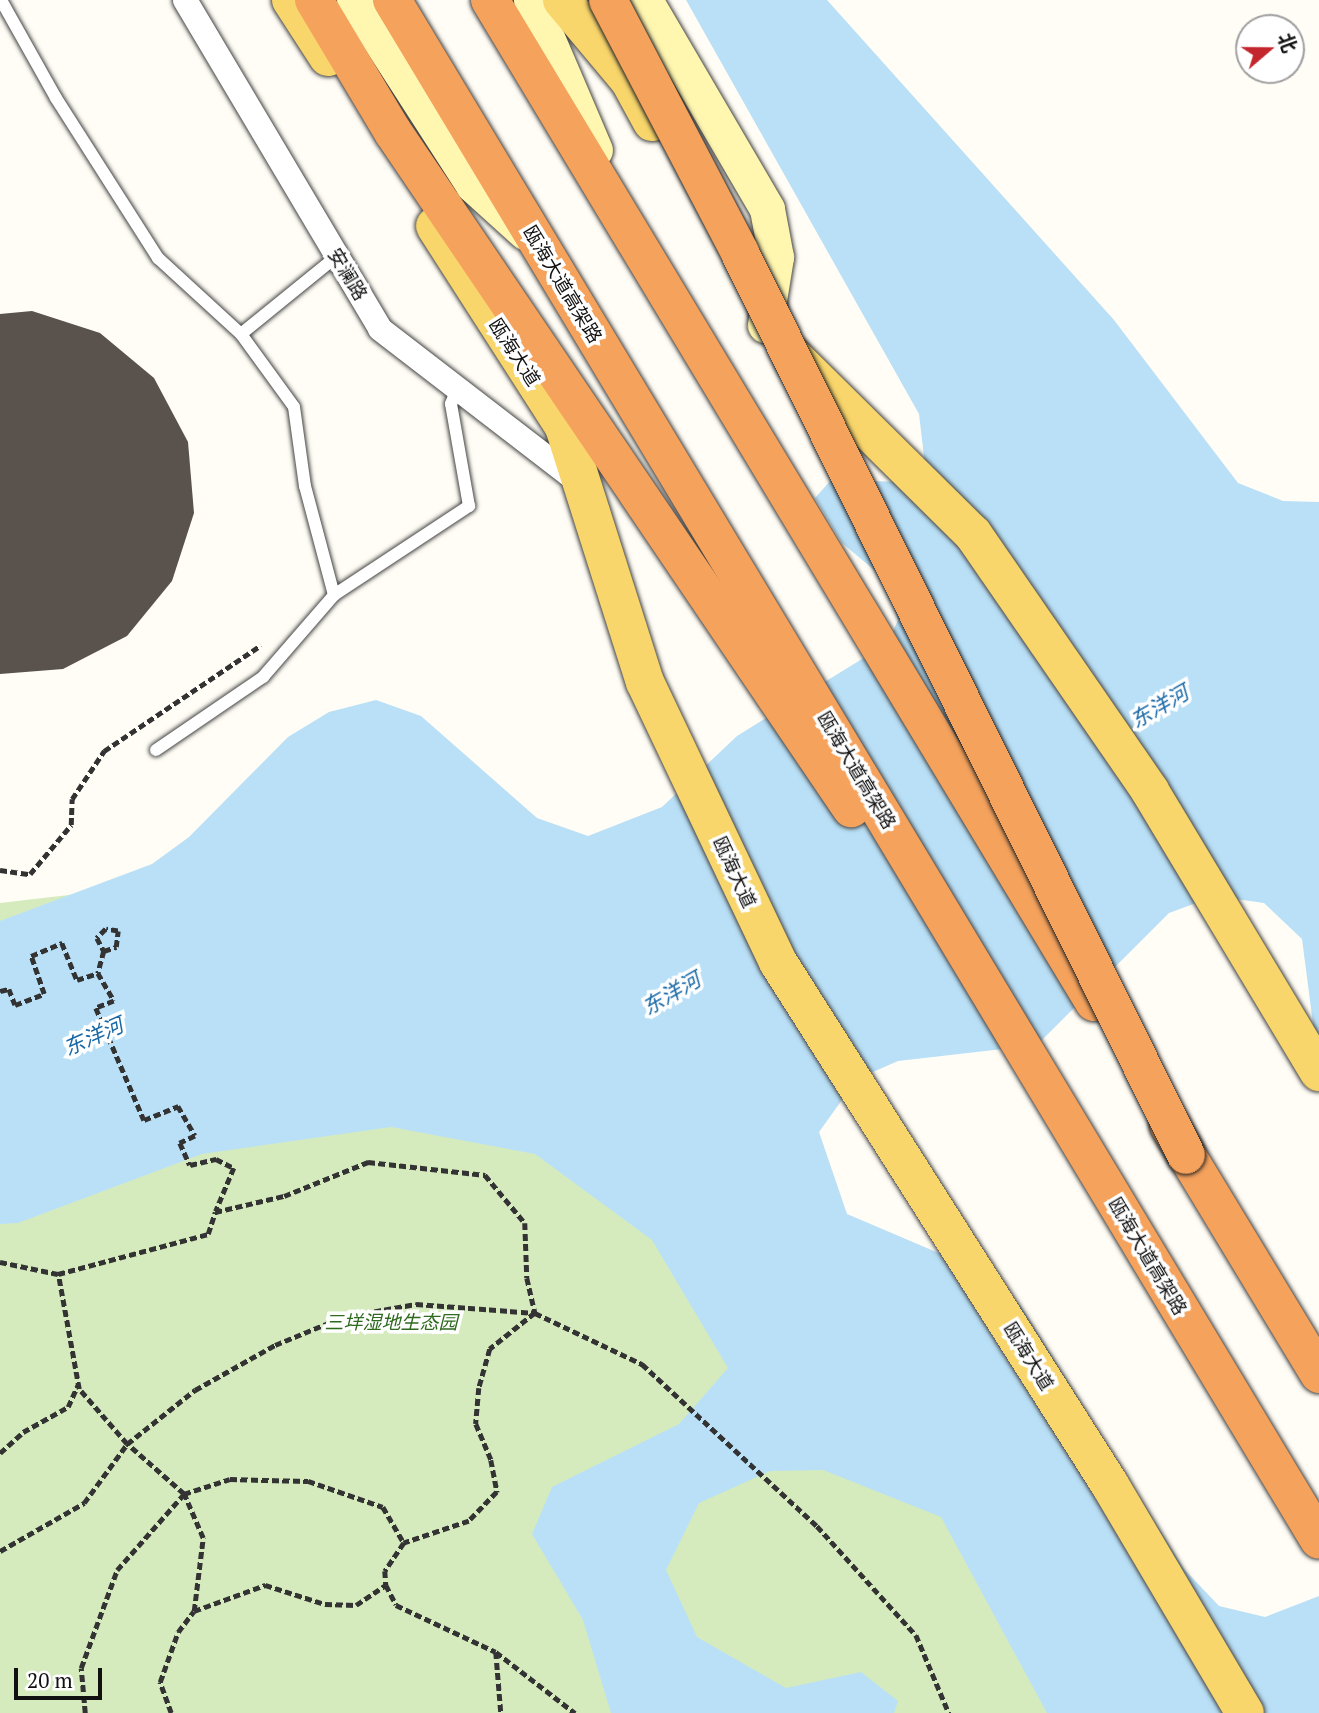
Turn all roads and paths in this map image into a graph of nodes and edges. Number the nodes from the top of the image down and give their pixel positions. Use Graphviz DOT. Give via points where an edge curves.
graph roads {
  1 [pos="2,0"];
  2 [pos="185,0"];
  3 [pos="291,0"];
  4 [pos="314,0"];
  5 [pos="354,0"];
  6 [pos="392,0"];
  7 [pos="490,0"];
  8 [pos="531,0"];
  9 [pos="562,0"];
  10 [pos="608,0"];
  11 [pos="645,0"];
  12 [pos="540,246"];
  13 [pos="637,246"];
  14 [pos="337,256"];
  15 [pos="765,328"];
  16 [pos="241,334"];
  17 [pos="457,388"];
  18 [pos="583,485"];
  19 [pos="334,595"];
  20 [pos="156,750"];
  21 [pos="104,951"];
  22 [pos="98,973"];
  23 [pos="0,991"];
  24 [pos="1319,1072"];
  25 [pos="1186,1154"];
  26 [pos="1117,1204"];
  27 [pos="215,1212"];
  28 [pos="0,1262"];
  29 [pos="58,1274"];
  30 [pos="535,1313"];
  31 [pos="1319,1374"];
  32 [pos="78,1385"];
  33 [pos="127,1444"];
  34 [pos="0,1453"];
  35 [pos="184,1494"];
  36 [pos="1319,1540"];
  37 [pos="404,1543"];
  38 [pos="0,1551"];
  39 [pos="386,1585"];
  40 [pos="194,1611"];
  41 [pos="496,1652"];
  42 [pos="85,1713"];
  43 [pos="171,1713"];
  44 [pos="501,1713"];
  45 [pos="576,1713"];
  46 [pos="950,1713"];
  47 [pos="1245,1713"];
  1 -- 16 [label="lane" via="56,98 158,258"];
  2 -- 14 [label="street, 安澜路"];
  3 -- 18 [label="main road, 瓯海大道" via="564,427"];
  4 -- 26 [label="highway" via="393,132"];
  5 -- 12 [label="main road" via="472,184"];
  6 -- 12 [label="highway, 瓯海大道高架路"];
  7 -- 13 [label="highway"];
  8 -- 13 [label="main road"];
  9 -- 15 [label="main road" via="629,80"];
  10 -- 25 [label="highway, bridge" via="740,253"];
  11 -- 15 [label="main road" via="766,209 776,257"];
  12 -- 26 [label="highway, 瓯海大道高架路"];
  13 -- 25 [label="highway, bridge"];
  14 -- 16 [label="lane"];
  14 -- 17 [label="street, 安澜路" via="380,328"];
  15 -- 24 [label="main road, bridge" via="973,534 1150,791"];
  16 -- 19 [label="lane" via="294,407 304,486"];
  17 -- 18 [label="street, 安澜路"];
  17 -- 19 [label="lane" via="450,404 470,506"];
  18 -- 47 [label="main road, 瓯海大道" via="645,682 778,962 1110,1485"];
  19 -- 20 [label="lane" via="263,677"];
  21 -- 21 [label="path" via="116,947 118,931 106,929 97,938"];
  21 -- 22 [label="path"];
  22 -- 23 [label="path" via="77,980 62,943 31,956 44,994 15,1005 9,989"];
  22 -- 27 [label="path" via="114,1001 96,1008 144,1120 178,1106 195,1136 180,1143 190,1165 216,1159 234,1168"];
  25 -- 31 [label="highway"];
  26 -- 36 [label="highway, 瓯海大道高架路"];
  27 -- 29 [label="path" via="208,1234"];
  27 -- 30 [label="path" via="284,1196 368,1162 485,1174 525,1223 527,1278"];
  28 -- 29 [label="path"];
  29 -- 32 [label="path"];
  30 -- 33 [label="path" via="416,1304 344,1317 275,1345 195,1390"];
  30 -- 37 [label="path" via="490,1349 479,1388 476,1424 491,1460 497,1492 470,1521"];
  30 -- 46 [label="path" via="642,1364 817,1526 916,1635"];
  32 -- 33 [label="path"];
  32 -- 34 [label="path" via="68,1407 23,1432"];
  33 -- 35 [label="path"];
  33 -- 38 [label="path" via="85,1503"];
  35 -- 37 [label="path" via="230,1479 308,1480 383,1507"];
  35 -- 40 [label="path" via="203,1538"];
  35 -- 42 [label="path" via="117,1570 80,1668"];
  37 -- 39 [label="path" via="386,1571"];
  39 -- 40 [label="path" via="356,1605 325,1604 265,1585"];
  39 -- 41 [label="path" via="396,1605"];
  40 -- 43 [label="path" via="178,1632 160,1682"];
  41 -- 44 [label="path"];
  41 -- 45 [label="path"];
}
